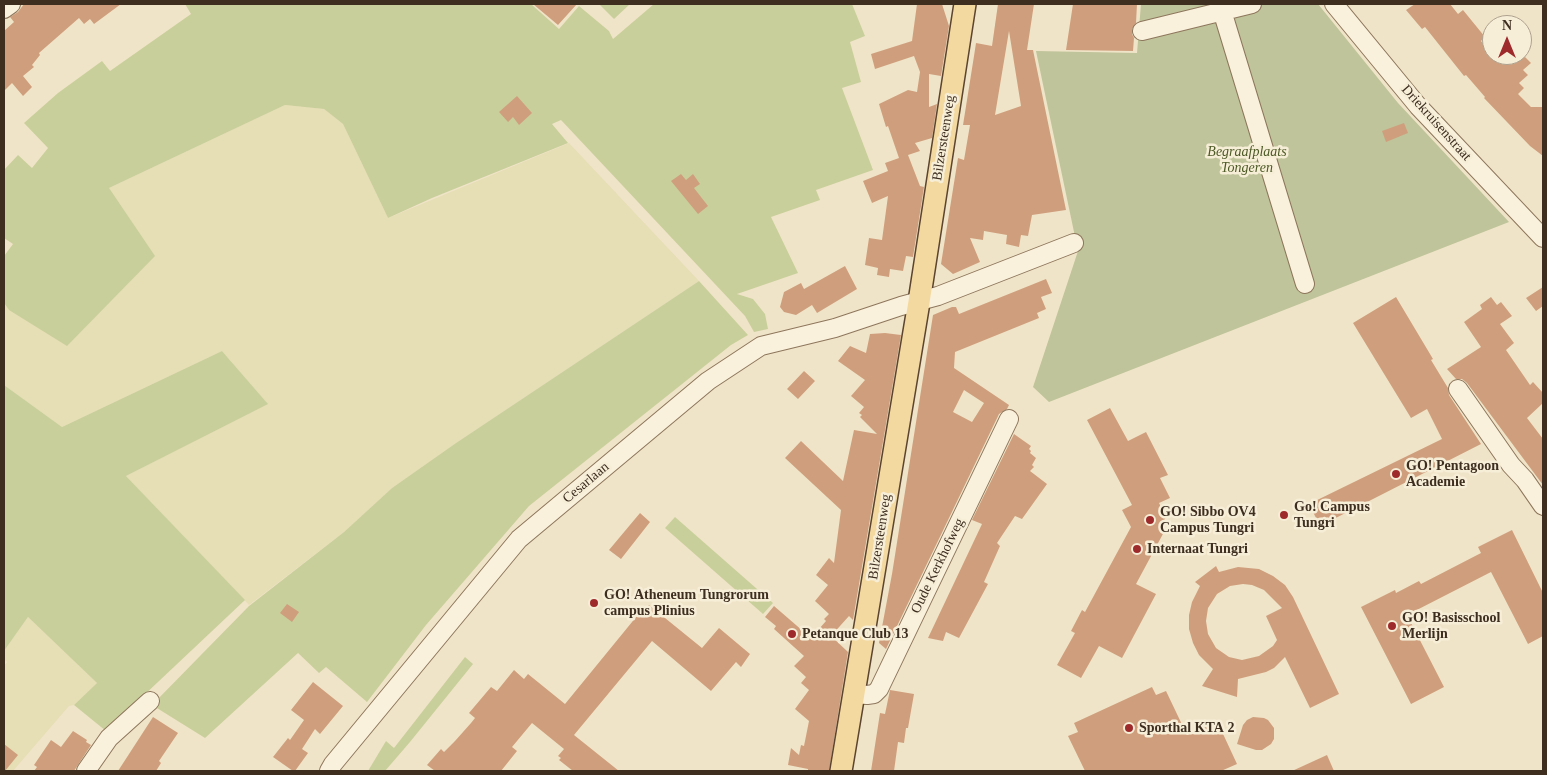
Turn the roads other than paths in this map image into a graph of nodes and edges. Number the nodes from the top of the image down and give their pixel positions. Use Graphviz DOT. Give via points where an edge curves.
graph roads {
  1 [pos="11,4"];
  2 [pos="965,4"];
  3 [pos="1252,4"];
  4 [pos="1340,6"];
  5 [pos="1221,8"];
  6 [pos="4,9"];
  7 [pos="1142,31"];
  8 [pos="1542,233"];
  9 [pos="1074,243"];
  10 [pos="1304,284"];
  11 [pos="918,302"];
  12 [pos="1458,389"];
  13 [pos="1009,419"];
  14 [pos="1543,506"];
  15 [pos="854,694"];
  16 [pos="150,701"];
  17 [pos="86,771"];
  18 [pos="329,771"];
  19 [pos="841,771"];
  1 -- 6 [label="street"];
  2 -- 11 [label="main road, Bilzersteenweg"];
  3 -- 5 [label="street"];
  4 -- 8 [label="street, Driekruisenstraat" via="1418,106"];
  5 -- 7 [label="street"];
  5 -- 10 [label="street"];
  9 -- 11 [label="street"];
  11 -- 15 [label="main road, Bilzersteenweg"];
  11 -- 18 [label="street, Cesarlaan" via="835,328 761,346 708,381 519,539"];
  12 -- 14 [label="street"];
  13 -- 15 [label="street, Oude Kerkhofweg" via="879,688 874,694"];
  15 -- 19 [label="main road, Bilzersteenweg"];
  16 -- 17 [label="street" via="109,738"];
}
